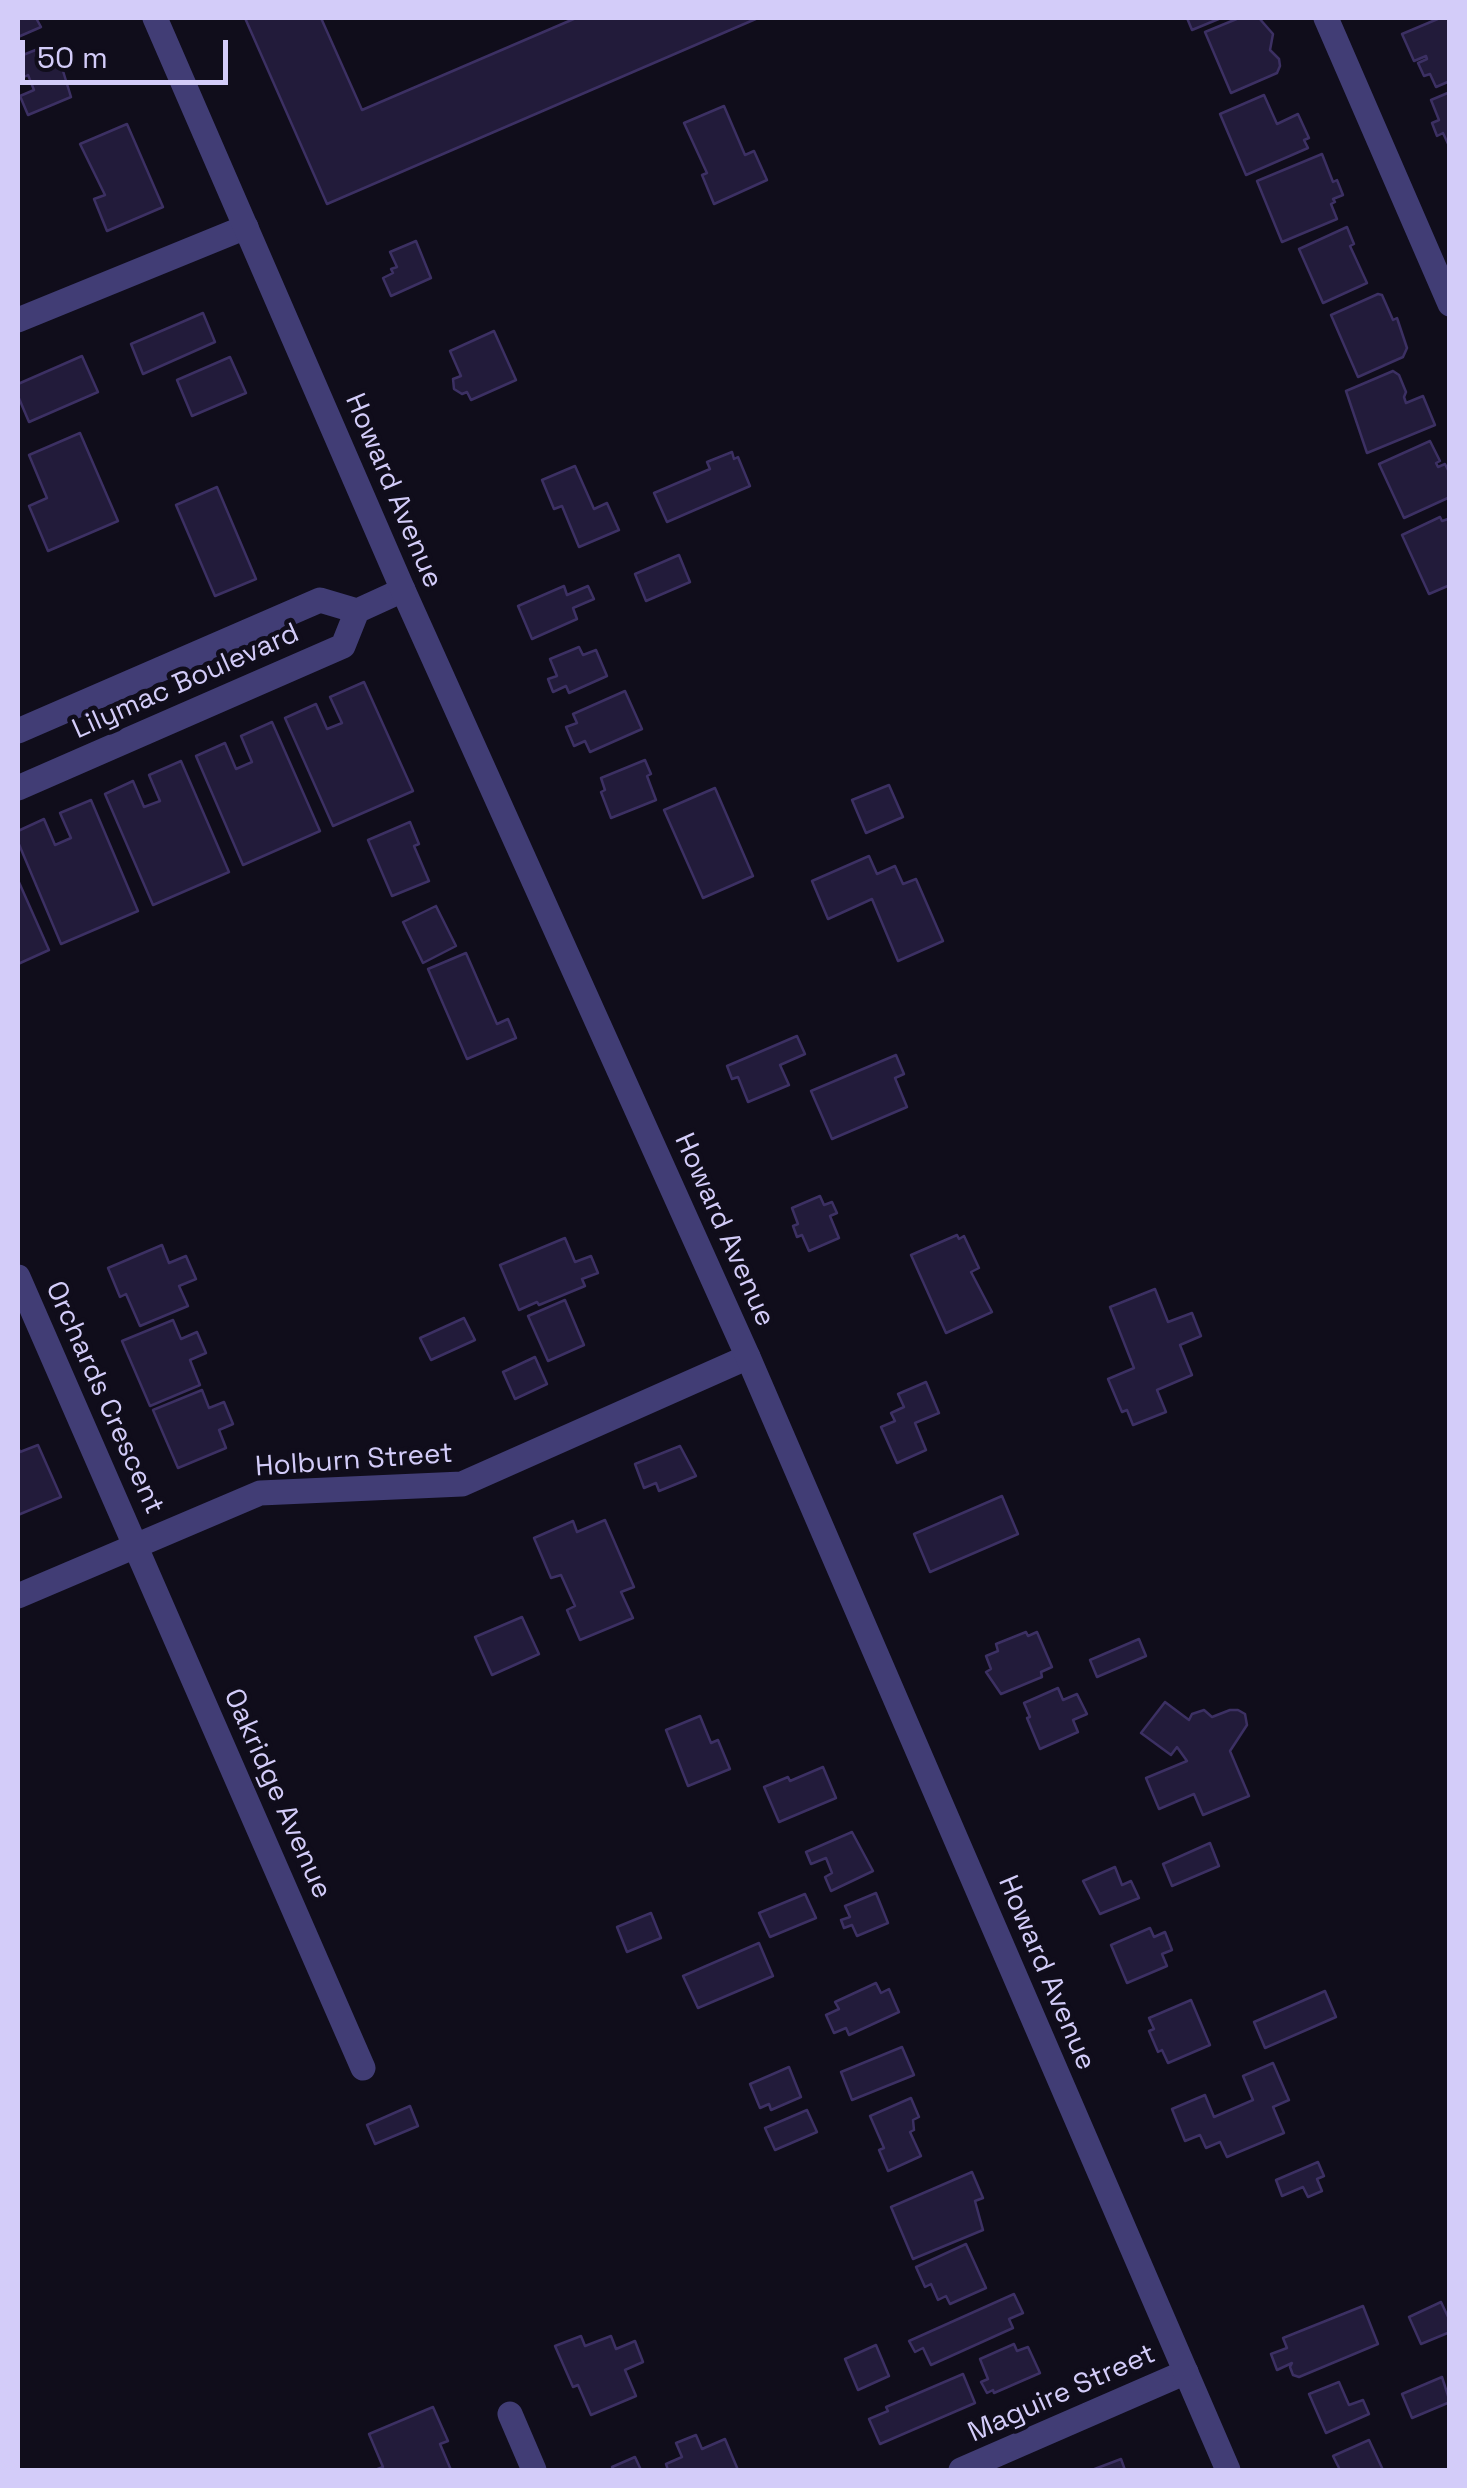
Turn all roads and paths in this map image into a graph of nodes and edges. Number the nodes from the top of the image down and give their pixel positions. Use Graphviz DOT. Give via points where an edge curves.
graph roads {
  1 [pos="155,18"];
  2 [pos="1326,18"];
  3 [pos="246,227"];
  4 [pos="1450,304"];
  5 [pos="18,320"];
  6 [pos="403,590"];
  7 [pos="357,610"];
  8 [pos="18,731"];
  9 [pos="18,788"];
  10 [pos="18,1277"];
  11 [pos="748,1357"];
  12 [pos="135,1544"];
  13 [pos="18,1596"];
  14 [pos="364,2068"];
  15 [pos="1186,2372"];
  16 [pos="510,2414"];
  17 [pos="534,2470"];
  18 [pos="961,2470"];
  19 [pos="1228,2470"];
  1 -- 3 [label="street, Howard Avenue"];
  2 -- 4 [label="street"];
  3 -- 5 [label="street"];
  3 -- 6 [label="street, Howard Avenue"];
  6 -- 7 [label="street, Lilymac Boulevard"];
  6 -- 11 [label="street, Howard Avenue"];
  7 -- 8 [label="street, Lilymac Boulevard" via="320,600"];
  7 -- 9 [label="street, Lilymac Boulevard" via="343,646"];
  10 -- 12 [label="street, Orchards Crescent"];
  11 -- 12 [label="street, Holburn Street" via="462,1484 260,1493"];
  11 -- 15 [label="street, Howard Avenue"];
  12 -- 13 [label="street, Holburn Street"];
  12 -- 14 [label="street, Oakridge Avenue"];
  15 -- 18 [label="street, Maguire Street"];
  15 -- 19 [label="street, Howard Avenue"];
  16 -- 17 [label="street"];
}
